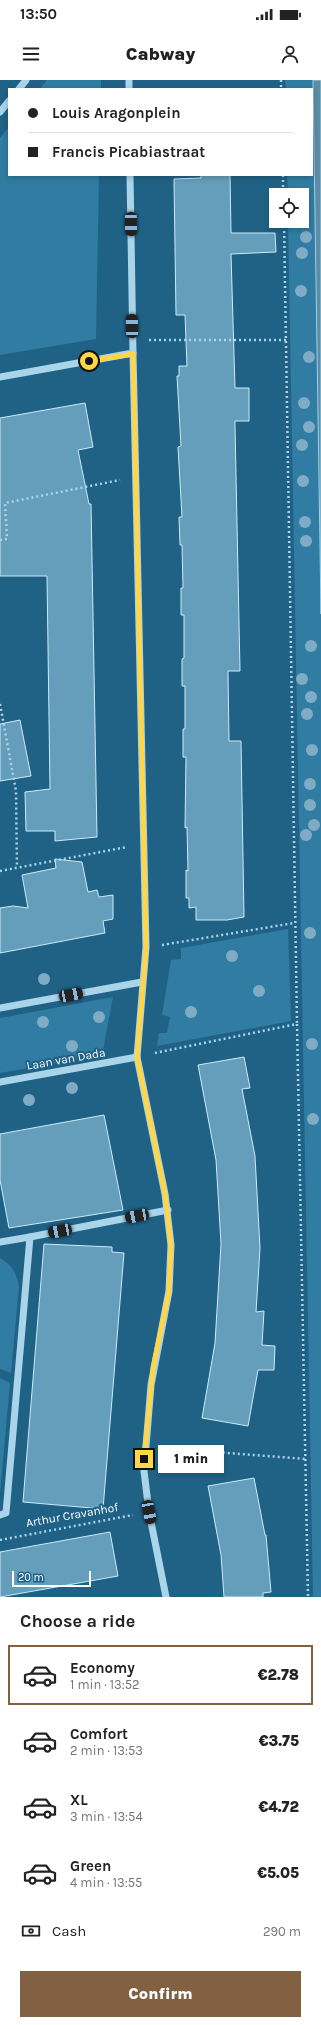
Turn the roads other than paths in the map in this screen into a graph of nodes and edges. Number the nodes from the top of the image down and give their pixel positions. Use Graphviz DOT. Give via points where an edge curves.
graph roads {
  1 [pos="26,80"];
  2 [pos="20,88"];
  3 [pos="8,102"];
  4 [pos="0,112"];
  5 [pos="130,176"];
  6 [pos="133,354"];
  7 [pos="0,377"];
  8 [pos="142,982"];
  9 [pos="0,1008"];
  10 [pos="137,1057"];
  11 [pos="0,1082"];
  12 [pos="168,1210"];
  13 [pos="30,1237"];
  14 [pos="0,1242"];
  15 [pos="0,1514"];
  16 [pos="166,1597"];
  1 -- 2 [label="street"];
  3 -- 4 [label="street"];
  5 -- 6 [label="street"];
  6 -- 7 [label="street"];
  6 -- 8 [label="street" via="146,948"];
  8 -- 9 [label="street"];
  8 -- 10 [label="street"];
  10 -- 11 [label="street, Laan van Dada"];
  10 -- 12 [label="street"];
  12 -- 13 [label="street"];
  12 -- 16 [label="street" via="171,1246 169,1291 153,1368 144,1471 149,1512"];
  13 -- 14 [label="street"];
  13 -- 15 [label="street" via="6,1513"];
}
